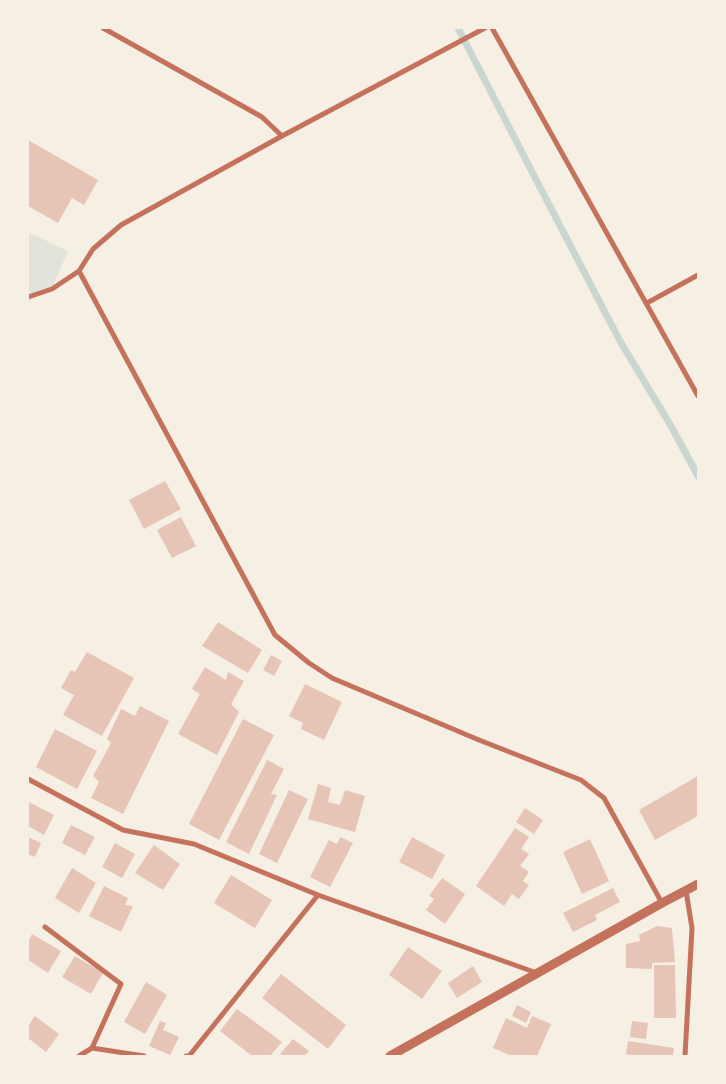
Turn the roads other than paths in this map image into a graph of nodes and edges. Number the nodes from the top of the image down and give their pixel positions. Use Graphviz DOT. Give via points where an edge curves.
graph roads {
  1 [pos="103,28"];
  2 [pos="485,28"];
  3 [pos="492,28"];
  4 [pos="282,136"];
  5 [pos="79,271"];
  6 [pos="698,275"];
  7 [pos="28,297"];
  8 [pos="647,303"];
  9 [pos="698,396"];
  10 [pos="28,779"];
  11 [pos="698,884"];
  12 [pos="686,891"];
  13 [pos="318,895"];
  14 [pos="662,903"];
  15 [pos="45,927"];
  16 [pos="538,974"];
  17 [pos="92,1048"];
  18 [pos="78,1056"];
  19 [pos="144,1056"];
  20 [pos="186,1056"];
  21 [pos="390,1056"];
  22 [pos="685,1056"];
  1 -- 4 [label="street" via="262,117"];
  2 -- 4 [label="street"];
  3 -- 8 [label="street"];
  4 -- 5 [label="street" via="121,225 93,249"];
  5 -- 7 [label="street" via="52,289"];
  5 -- 14 [label="street" via="275,635 332,678 580,780 604,798"];
  6 -- 8 [label="street"];
  8 -- 9 [label="street"];
  10 -- 13 [label="street" via="123,830 194,844"];
  11 -- 12 [label="street"];
  12 -- 14 [label="street"];
  12 -- 22 [label="street" via="692,928"];
  13 -- 16 [label="street"];
  13 -- 20 [label="street"];
  14 -- 16 [label="street"];
  15 -- 17 [label="street" via="121,984"];
  16 -- 21 [label="street"];
  17 -- 18 [label="street"];
  17 -- 19 [label="street"];
}
